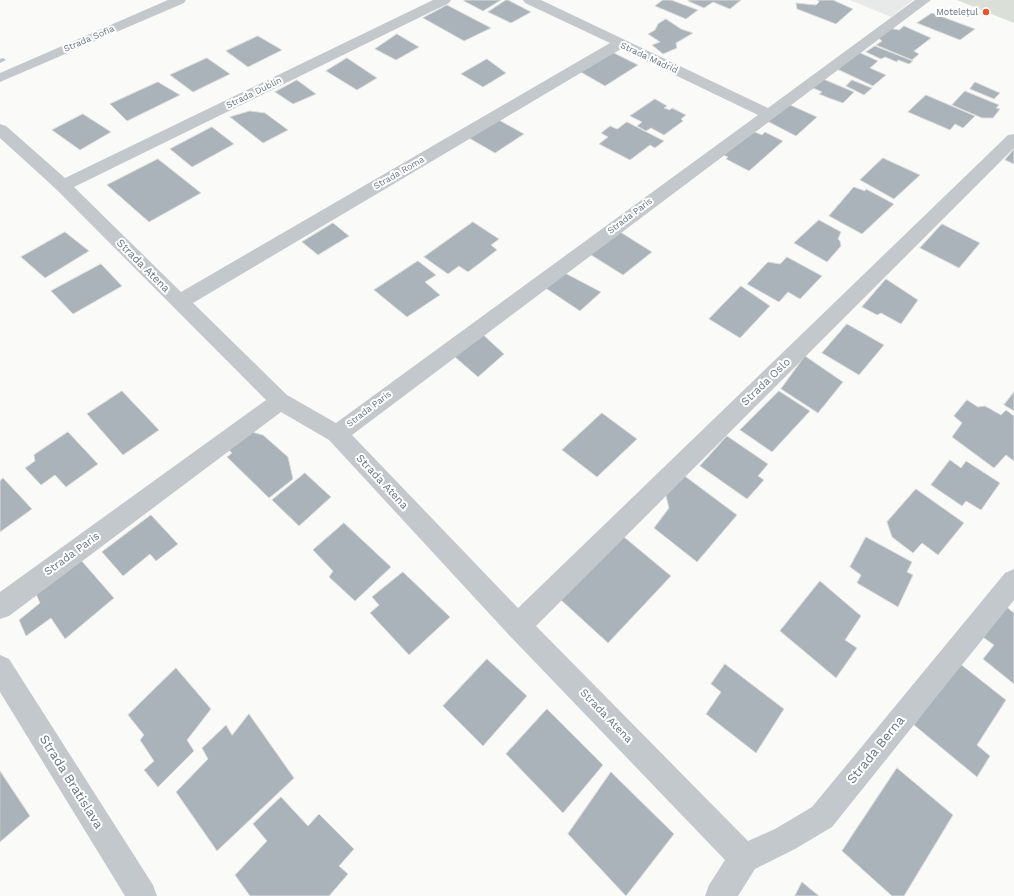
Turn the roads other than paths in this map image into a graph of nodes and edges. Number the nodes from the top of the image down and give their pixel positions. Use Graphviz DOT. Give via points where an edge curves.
graph roads {
  1 [pos="179,0"];
  2 [pos="444,0"];
  3 [pos="530,0"];
  4 [pos="924,0"];
  5 [pos="619,44"];
  6 [pos="0,78"];
  7 [pos="768,114"];
  8 [pos="0,129"];
  9 [pos="1014,139"];
  10 [pos="63,186"];
  11 [pos="179,302"];
  12 [pos="280,401"];
  13 [pos="336,434"];
  14 [pos="1014,581"];
  15 [pos="0,607"];
  16 [pos="518,626"];
  17 [pos="0,668"];
  18 [pos="744,858"];
  19 [pos="142,896"];
  20 [pos="720,896"];
  1 -- 6 [label="street, Strada Sofia"];
  2 -- 10 [label="street, Strada Dublin"];
  3 -- 5 [label="street, Strada Madrid"];
  4 -- 7 [label="street, Strada Paris"];
  5 -- 7 [label="street, Strada Madrid"];
  5 -- 11 [label="street, Strada Roma"];
  7 -- 13 [label="street, Strada Paris"];
  8 -- 10 [label="street, Strada Atena"];
  9 -- 16 [label="street, Strada Oslo"];
  10 -- 11 [label="street, Strada Atena"];
  11 -- 12 [label="street, Strada Atena"];
  12 -- 13 [label="street, Strada Atena"];
  12 -- 15 [label="street, Strada Paris"];
  13 -- 16 [label="street, Strada Atena"];
  14 -- 18 [label="street, Strada Berna" via="822,816 784,839"];
  16 -- 18 [label="street, Strada Atena"];
  17 -- 19 [label="street, Strada Bratislava"];
  18 -- 20 [label="street"];
}
